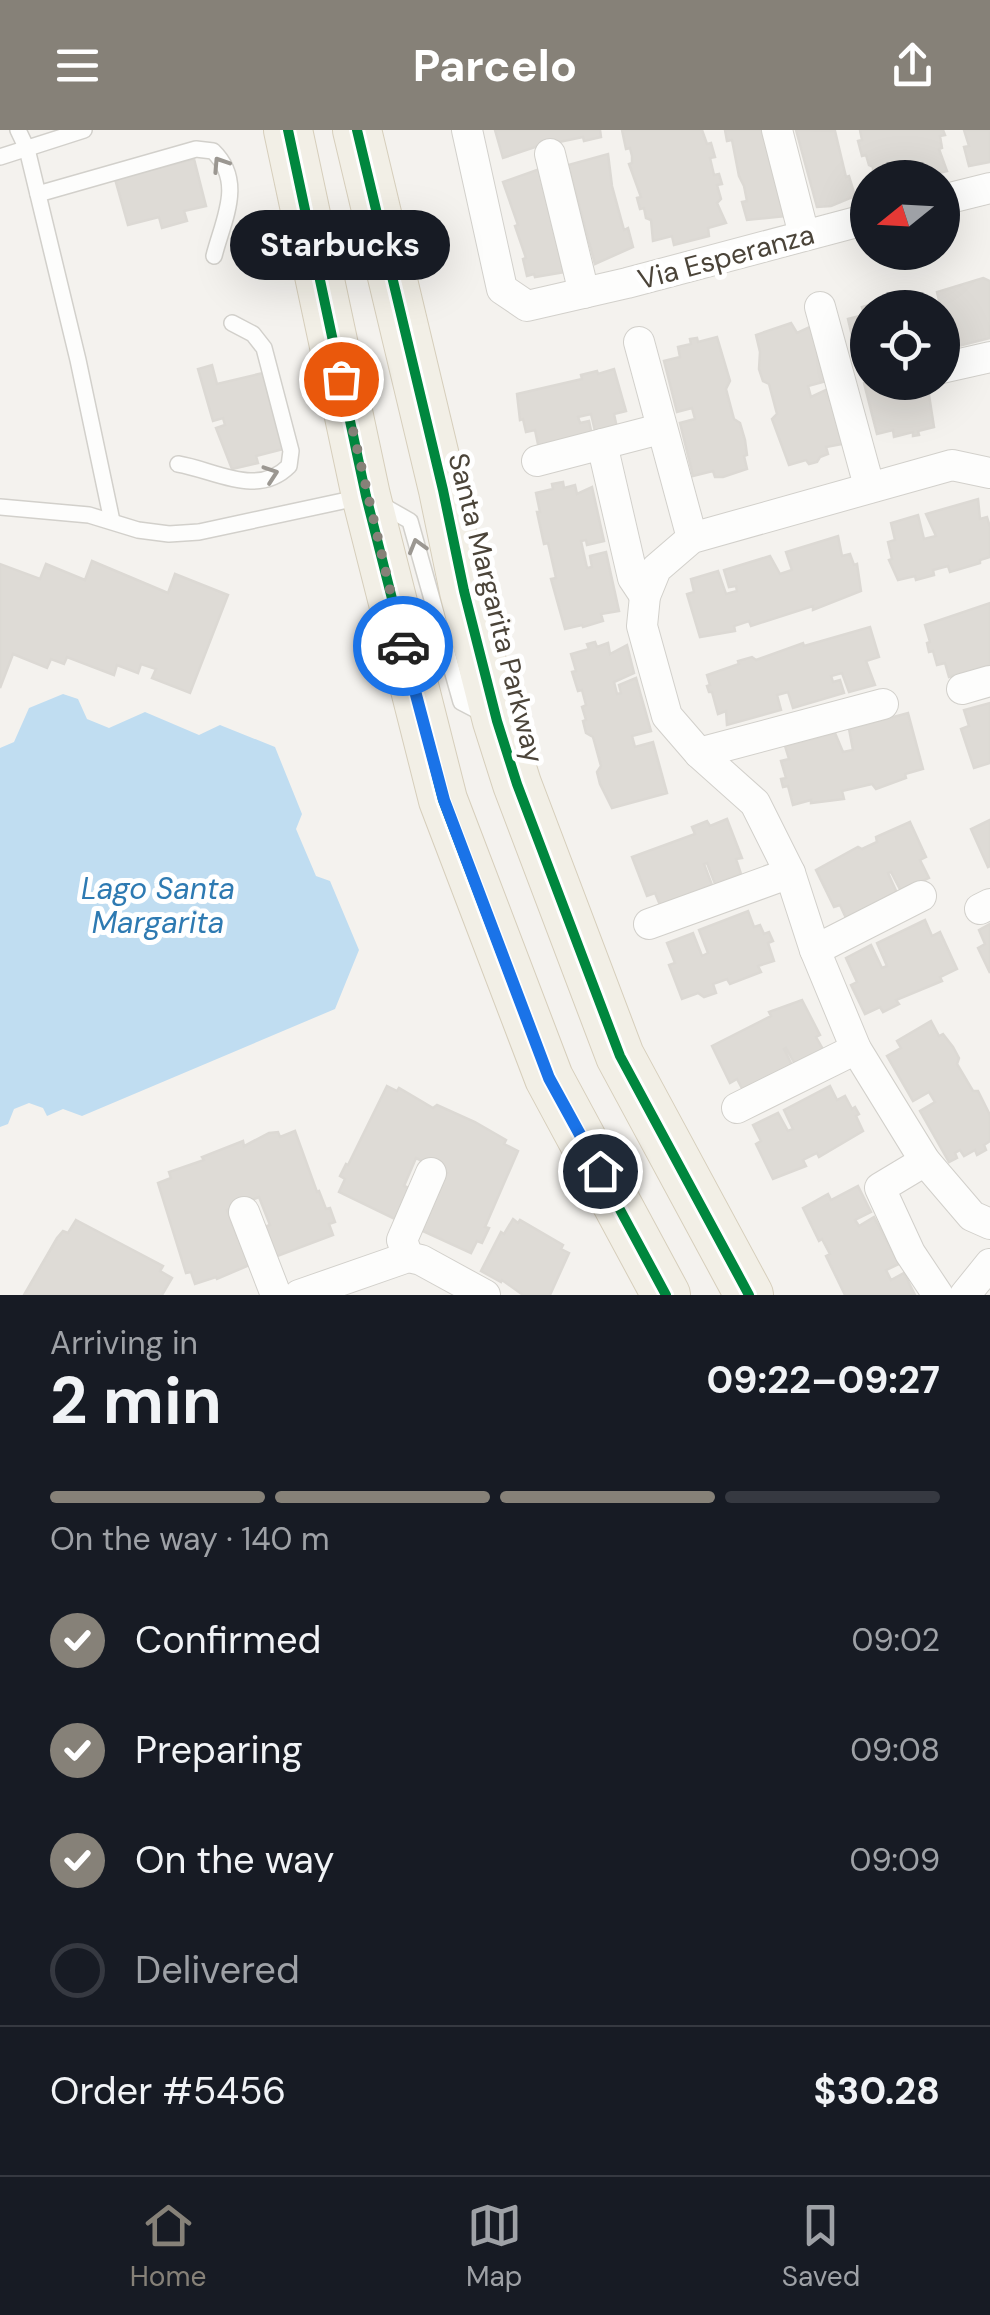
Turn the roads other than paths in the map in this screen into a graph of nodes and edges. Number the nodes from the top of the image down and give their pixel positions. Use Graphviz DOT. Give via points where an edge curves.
graph roads {
  1 [pos="18,130"];
  2 [pos="84,130"];
  3 [pos="288,130"];
  4 [pos="357,130"];
  5 [pos="467,130"];
  6 [pos="777,130"];
  7 [pos="27,149"];
  8 [pos="550,154"];
  9 [pos="0,158"];
  10 [pos="990,188"];
  11 [pos="38,194"];
  12 [pos="960,196"];
  13 [pos="850,224"];
  14 [pos="804,235"];
  15 [pos="214,256"];
  16 [pos="584,293"];
  17 [pos="820,306"];
  18 [pos="232,323"];
  19 [pos="638,342"];
  20 [pos="990,357"];
  21 [pos="960,364"];
  22 [pos="660,429"];
  23 [pos="602,444"];
  24 [pos="537,461"];
  25 [pos="178,464"];
  26 [pos="990,473"];
  27 [pos="869,486"];
  28 [pos="366,496"];
  29 [pos="0,506"];
  30 [pos="112,521"];
  31 [pos="692,538"];
  32 [pos="646,596"];
  33 [pos="883,704"];
  34 [pos="497,721"];
  35 [pos="699,753"];
  36 [pos="790,873"];
  37 [pos="922,896"];
  38 [pos="649,924"];
  39 [pos="815,950"];
  40 [pos="856,1049"];
  41 [pos="737,1108"];
  42 [pos="925,1161"];
  43 [pos="430,1172"];
  44 [pos="244,1212"];
  45 [pos="990,1224"];
  46 [pos="408,1257"];
  47 [pos="990,1264"];
  48 [pos="276,1295"];
  49 [pos="299,1295"];
  50 [pos="485,1295"];
  51 [pos="666,1295"];
  52 [pos="749,1295"];
  53 [pos="938,1295"];
  54 [pos="965,1295"];
  1 -- 7 [label="lane"];
  2 -- 7 [label="lane"];
  3 -- 28 [label="main road"];
  4 -- 34 [label="main road, Santa Margarita Parkway"];
  5 -- 16 [label="street, Via Esperanza" via="502,288 527,306"];
  6 -- 14 [label="street"];
  7 -- 9 [label="lane"];
  7 -- 11 [label="lane"];
  8 -- 16 [label="street"];
  10 -- 12 [label="street"];
  15 -- 11 [label="lane, one-way" via="231,198 226,168 213,151 196,149"];
  11 -- 30 [label="lane"];
  13 -- 14 [label="street, Via Esperanza"];
  14 -- 16 [label="street, Via Esperanza"];
  17 -- 27 [label="street"];
  25 -- 18 [label="lane, one-way" via="244,482 289,466 291,450 264,348"];
  19 -- 22 [label="street"];
  20 -- 21 [label="street"];
  22 -- 23 [label="street"];
  22 -- 31 [label="street"];
  23 -- 24 [label="street"];
  23 -- 32 [label="street" via="632,578"];
  26 -- 27 [label="street" via="952,465"];
  27 -- 31 [label="street"];
  28 -- 30 [label="lane" via="199,532 154,532"];
  34 -- 28 [label="lane, one-way" via="460,702 410,521"];
  28 -- 51 [label="main road" via="450,818 549,1078"];
  29 -- 30 [label="lane"];
  31 -- 32 [label="street" via="656,569"];
  32 -- 35 [label="street" via="642,626 666,716"];
  33 -- 35 [label="street"];
  34 -- 52 [label="main road, Santa Margarita Parkway" via="620,1056"];
  35 -- 36 [label="street" via="755,803"];
  36 -- 38 [label="street"];
  36 -- 39 [label="street"];
  37 -- 39 [label="street"];
  39 -- 40 [label="street"];
  40 -- 41 [label="street"];
  40 -- 42 [label="street"];
  42 -- 45 [label="street" via="972,1216"];
  42 -- 53 [label="street" via="880,1188"];
  43 -- 46 [label="street" via="402,1240"];
  44 -- 48 [label="street"];
  46 -- 49 [label="street"];
  46 -- 50 [label="street"];
  47 -- 54 [label="street"];
}
